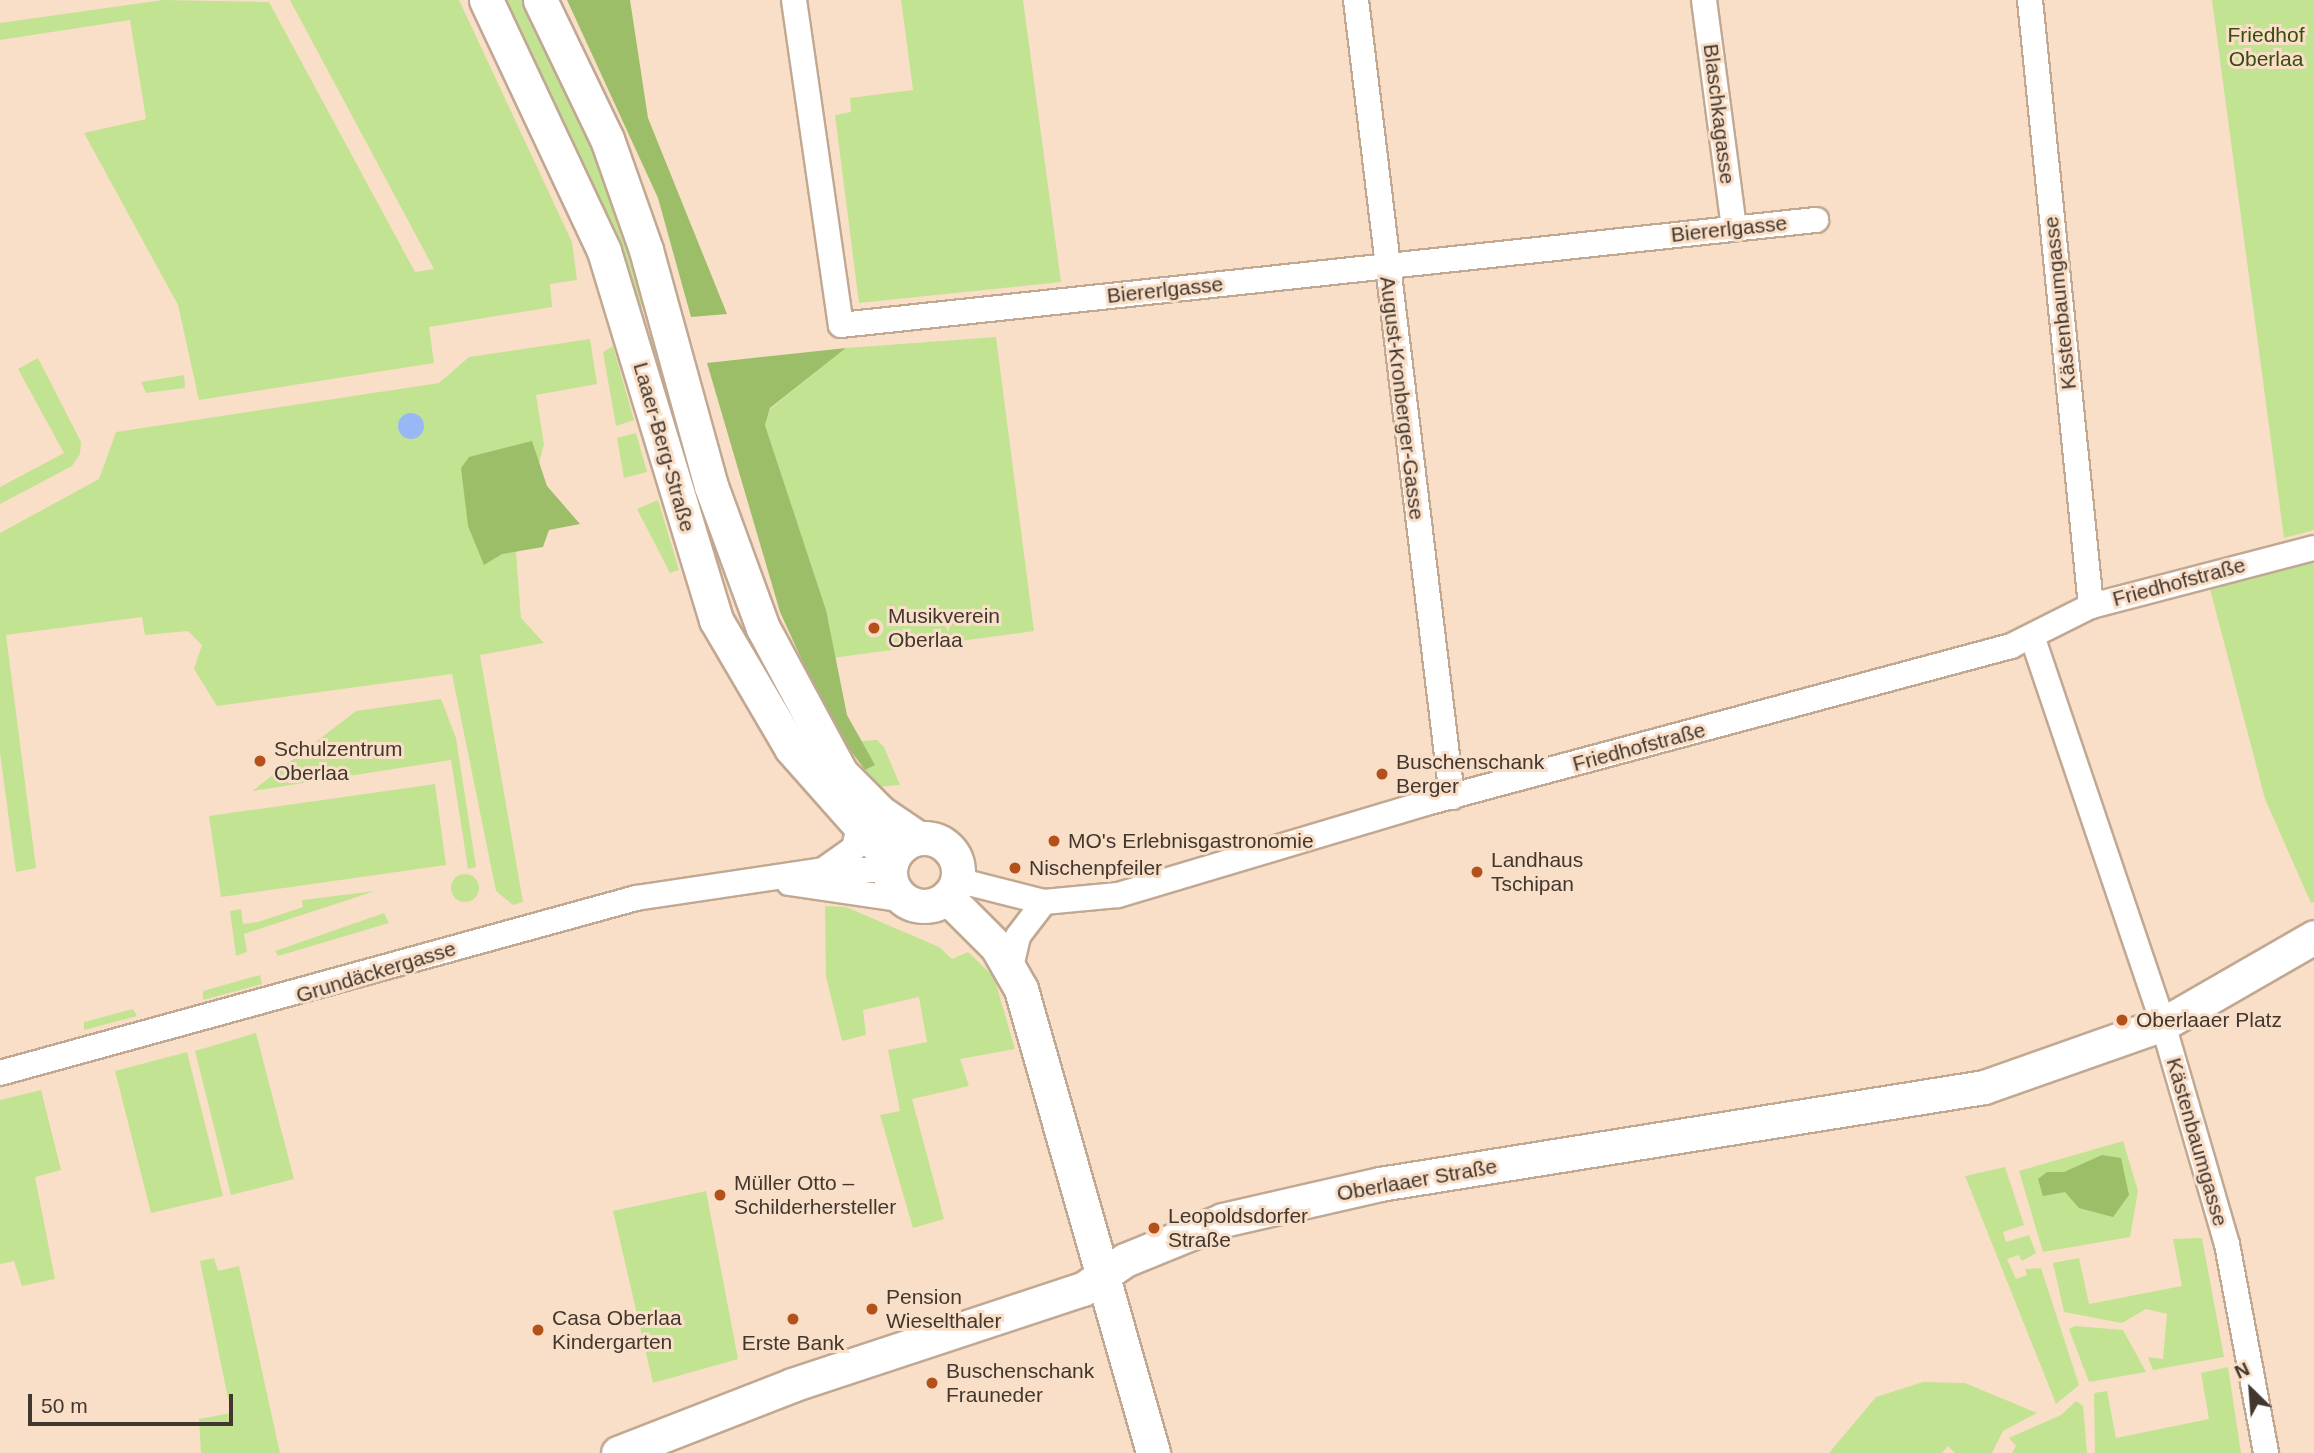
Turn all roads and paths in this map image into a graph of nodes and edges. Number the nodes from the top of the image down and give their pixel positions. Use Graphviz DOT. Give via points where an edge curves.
graph roads {
  1 [pos="486,0"];
  2 [pos="540,0"];
  3 [pos="794,0"];
  4 [pos="1356,0"];
  5 [pos="1704,0"];
  6 [pos="2030,0"];
  7 [pos="1816,220"];
  8 [pos="1734,227"];
  9 [pos="1386,266"];
  10 [pos="2314,548"];
  11 [pos="2091,606"];
  12 [pos="2033,639"];
  13 [pos="1452,797"];
  14 [pos="859,826"];
  15 [pos="918,838"];
  16 [pos="891,866"];
  17 [pos="822,870"];
  18 [pos="754,878"];
  19 [pos="952,888"];
  20 [pos="905,900"];
  21 [pos="1044,902"];
  22 [pos="2312,940"];
  23 [pos="1011,967"];
  24 [pos="2163,1024"];
  25 [pos="0,1073"];
  26 [pos="1104,1275"];
  27 [pos="618,1453"];
  28 [pos="1153,1453"];
  29 [pos="2266,1453"];
  1 -- 14 [label="main road, Laaer-Berg-Straße" via="604,251 716,620 791,748"];
  2 -- 15 [label="main road, Laaer-Berg-Straße" via="607,139 639,228 711,486 763,628 841,773 881,813"];
  3 -- 9 [label="street, Biererlgasse" via="841,325"];
  4 -- 9 [label="street, August-Kronberger-Gasse"];
  5 -- 8 [label="street, Blaschkagasse"];
  6 -- 11 [label="street, Kästenbaumgasse"];
  7 -- 8 [label="street, Biererlgasse"];
  8 -- 9 [label="street, Biererlgasse"];
  9 -- 13 [label="street, August-Kronberger-Gasse"];
  10 -- 11 [label="street, Friedhofstraße"];
  11 -- 12 [label="street, Friedhofstraße"];
  12 -- 13 [label="street, Friedhofstraße"];
  12 -- 24 [label="street, Kästenbaumgasse"];
  13 -- 21 [label="street, Friedhofstraße" via="1118,895"];
  14 -- 16 [label="main road, Laaer-Berg-Straße"];
  14 -- 17 [label="street, Grundäckergasse" via="854,848"];
  15 -- 16 [label="main road"];
  15 -- 19 [label="main road" via="950,850"];
  16 -- 17 [label="street, Grundäckergasse"];
  16 -- 20 [label="main road"];
  17 -- 18 [label="street, Grundäckergasse"];
  18 -- 20 [label="street, Grundäckergasse"];
  18 -- 25 [label="street, Grundäckergasse" via="636,898"];
  19 -- 20 [label="main road" via="934,905"];
  19 -- 21 [label="street, Friedhofstraße"];
  19 -- 23 [label="main road"];
  21 -- 23 [label="street" via="1018,936"];
  22 -- 24 [label="main road"];
  23 -- 26 [label="main road"];
  24 -- 26 [label="main road, Oberlaaer Straße" via="1984,1087 1380,1184 1262,1211 1161,1243"];
  24 -- 29 [label="street, Kästenbaumgasse" via="2227,1244"];
  26 -- 27 [label="main road, Oberlaaer Straße" via="1083,1289 792,1385"];
  26 -- 28 [label="main road"];
}
